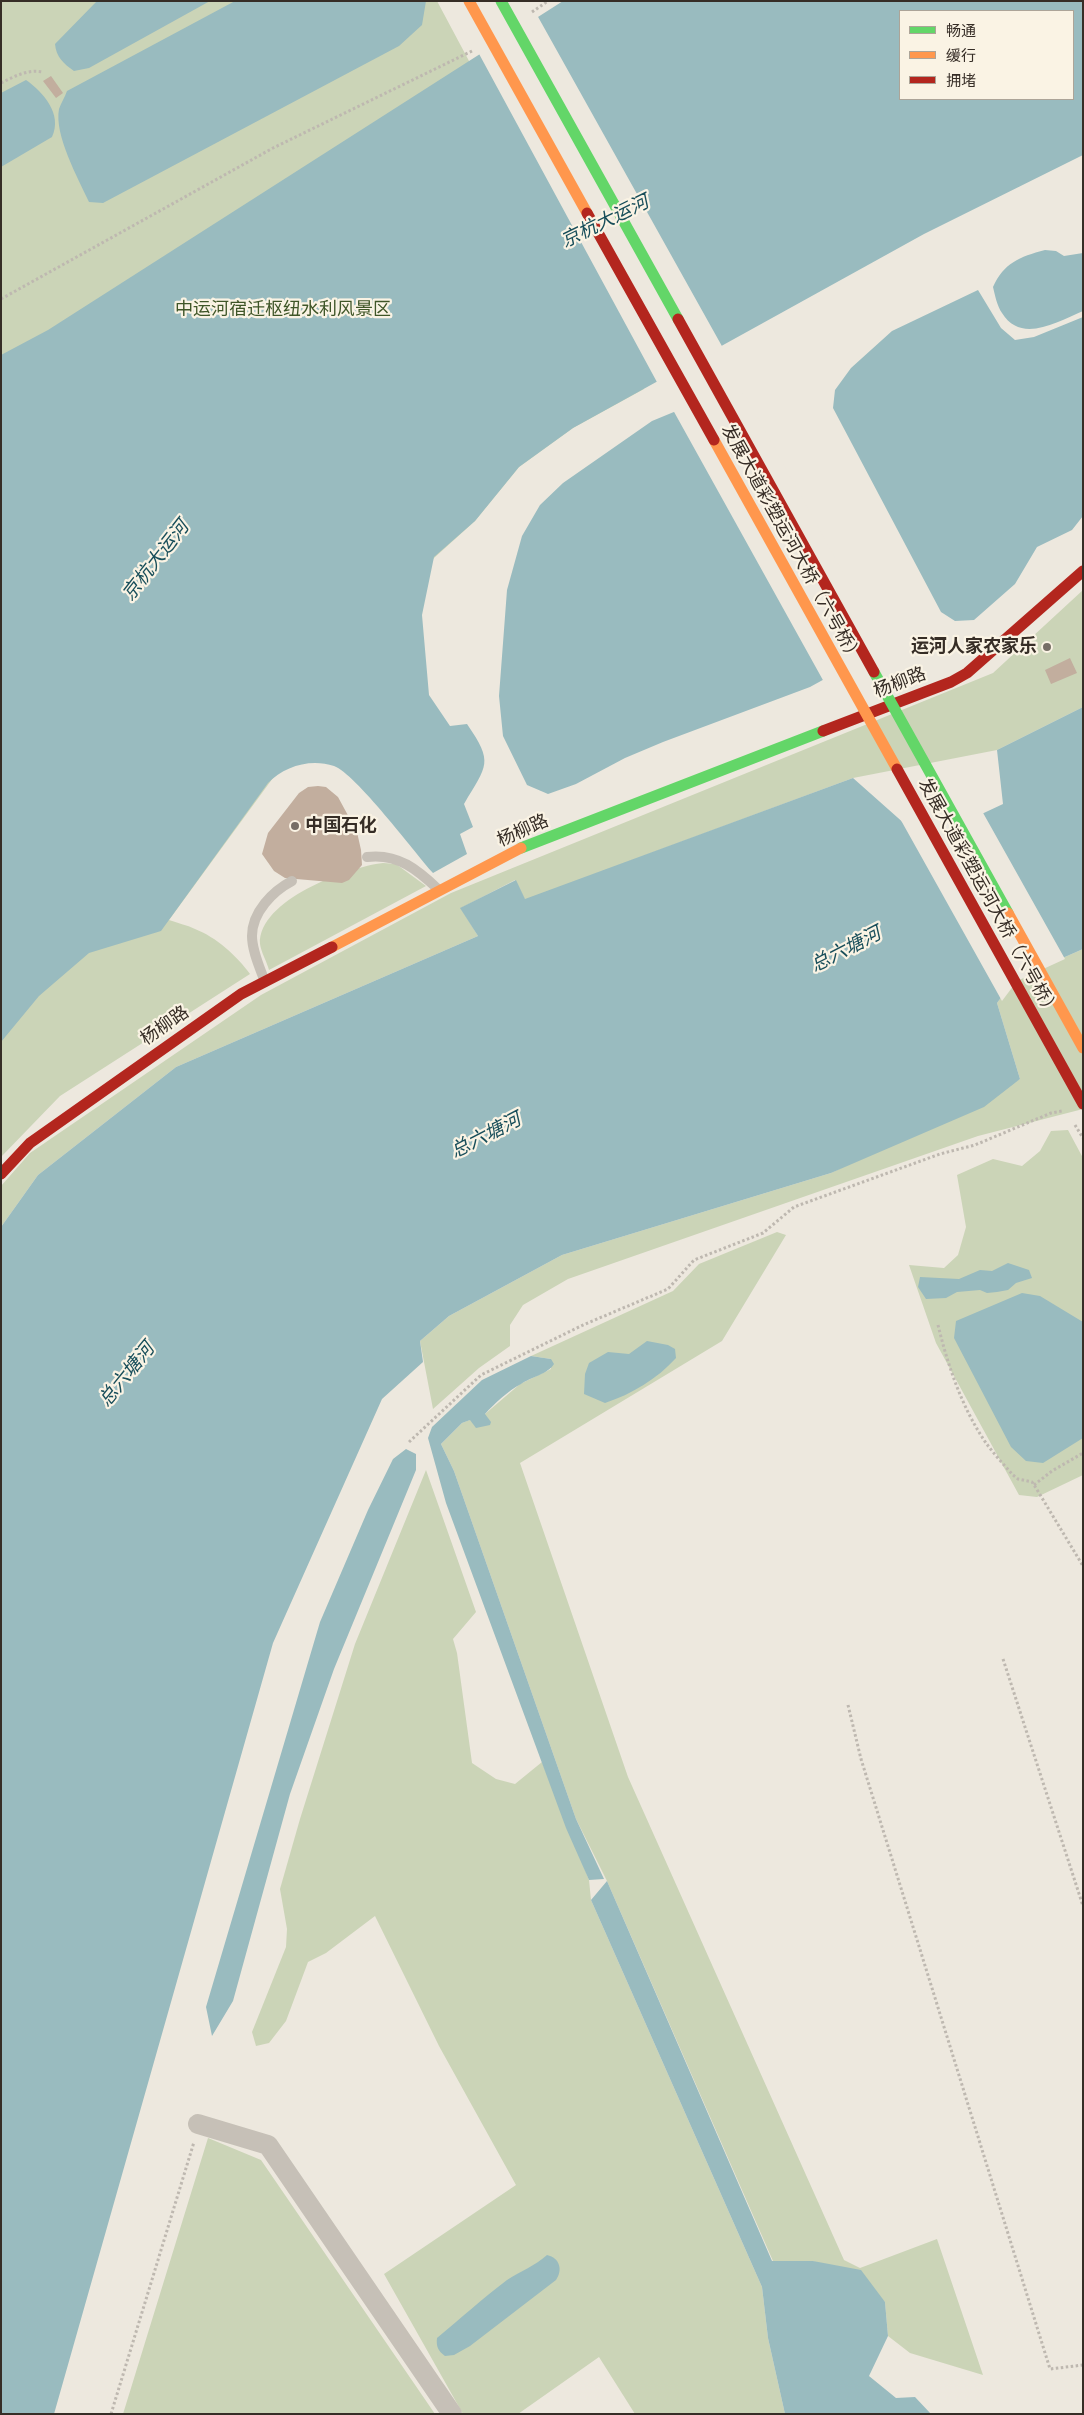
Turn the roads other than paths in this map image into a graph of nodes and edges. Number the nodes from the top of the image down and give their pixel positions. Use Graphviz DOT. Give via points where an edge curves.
graph roads {
  1 [pos="469,1"];
  2 [pos="502,1"];
  3 [pos="1083,571"];
  4 [pos="367,857"];
  5 [pos="292,881"];
  6 [pos="440,891"];
  7 [pos="265,982"];
  8 [pos="1083,1048"];
  9 [pos="1083,1104"];
  10 [pos="1,1174"];
  11 [pos="198,2124"];
  12 [pos="452,2414"];
  1 -- 9 [label="main road, 发展大道彩塑运河大桥（六号桥）, bridge"];
  2 -- 8 [label="main road, 发展大道彩塑运河大桥（六号桥）, bridge"];
  3 -- 6 [label="main road, 杨柳路" via="967,673 951,682 528,845"];
  4 -- 6 [label="lane" via="388,857 406,862"];
  5 -- 7 [label="lane" via="278,889 259,911 251,935"];
  6 -- 7 [label="main road, 杨柳路"];
  7 -- 10 [label="main road, 杨柳路" via="241,994 30,1143"];
  11 -- 12 [label="street" via="268,2146"];
}
